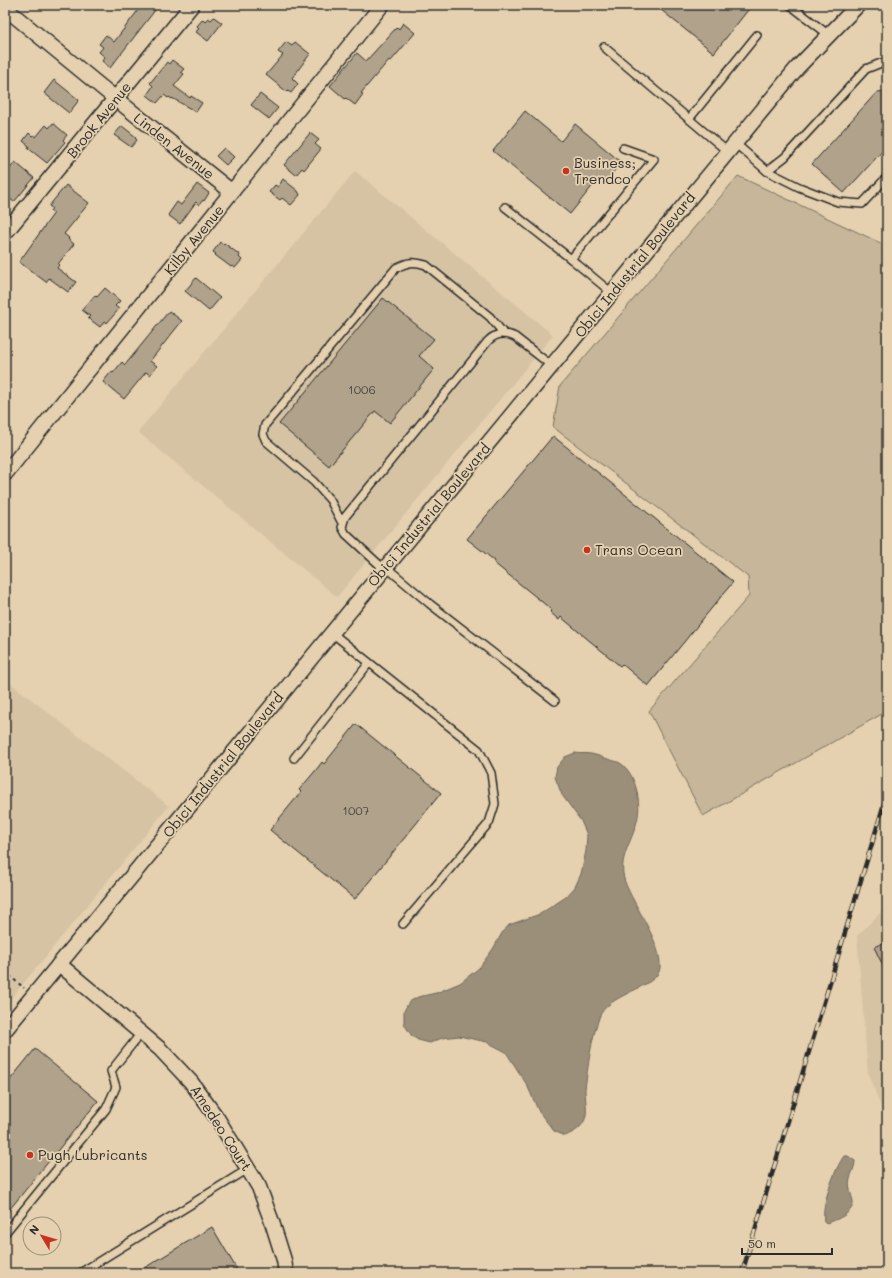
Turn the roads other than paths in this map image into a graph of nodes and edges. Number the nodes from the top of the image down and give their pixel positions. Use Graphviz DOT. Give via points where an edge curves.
graph roads {
  1 [pos="192,5"];
  2 [pos="382,5"];
  3 [pos="790,5"];
  4 [pos="858,5"];
  5 [pos="5,8"];
  6 [pos="757,35"];
  7 [pos="829,35"];
  8 [pos="604,47"];
  9 [pos="887,64"];
  10 [pos="116,99"];
  11 [pos="689,119"];
  12 [pos="623,148"];
  13 [pos="731,148"];
  14 [pos="767,172"];
  15 [pos="887,177"];
  16 [pos="232,192"];
  17 [pos="505,207"];
  18 [pos="5,234"];
  19 [pos="571,259"];
  20 [pos="612,293"];
  21 [pos="504,334"];
  22 [pos="552,366"];
  23 [pos="5,474"];
  24 [pos="342,523"];
  25 [pos="385,568"];
  26 [pos="332,633"];
  27 [pos="369,662"];
  28 [pos="555,701"];
  29 [pos="294,758"];
  30 [pos="403,924"];
  31 [pos="59,964"];
  32 [pos="5,1030"];
  33 [pos="141,1033"];
  34 [pos="248,1169"];
  35 [pos="5,1233"];
  36 [pos="80,1273"];
  37 [pos="286,1273"];
  1 -- 10 [label="street, Brook Avenue"];
  2 -- 16 [label="street, Kilby Avenue"];
  3 -- 7 [label="lane"];
  4 -- 7 [label="street, Obici Industrial Boulevard"];
  5 -- 10 [label="street, Linden Avenue"];
  6 -- 11 [label="lane"];
  7 -- 13 [label="street, Obici Industrial Boulevard"];
  8 -- 11 [label="lane"];
  9 -- 14 [label="lane" via="866,68 785,157"];
  10 -- 16 [label="street, Linden Avenue"];
  10 -- 18 [label="street, Brook Avenue"];
  11 -- 13 [label="lane"];
  12 -- 19 [label="lane" via="654,159"];
  13 -- 14 [label="lane"];
  13 -- 20 [label="street, Obici Industrial Boulevard"];
  14 -- 15 [label="lane" via="838,202 862,204"];
  16 -- 23 [label="street, Kilby Avenue"];
  17 -- 19 [label="lane"];
  19 -- 20 [label="lane"];
  20 -- 22 [label="street, Obici Industrial Boulevard"];
  21 -- 22 [label="lane" via="516,337"];
  21 -- 24 [label="lane" via="488,341 365,491"];
  21 -- 24 [label="lane" via="490,317 426,265 416,262 405,263 396,268 265,425 263,434 266,441 314,482 330,500"];
  22 -- 25 [label="street, Obici Industrial Boulevard"];
  24 -- 25 [label="lane" via="346,534"];
  25 -- 26 [label="street, Obici Industrial Boulevard"];
  25 -- 28 [label="lane"];
  26 -- 27 [label="lane"];
  26 -- 31 [label="street, Obici Industrial Boulevard"];
  27 -- 29 [label="lane"];
  27 -- 30 [label="lane" via="478,750 491,773 495,804 489,823"];
  31 -- 32 [label="street, Obici Industrial Boulevard"];
  31 -- 33 [label="street, Amedeo Court"];
  33 -- 34 [label="street, Amedeo Court" via="191,1082 217,1118"];
  33 -- 35 [label="lane" via="111,1071 116,1087 106,1109"];
  34 -- 36 [label="lane"];
  34 -- 37 [label="street, Amedeo Court" via="259,1187 272,1222"];
}
